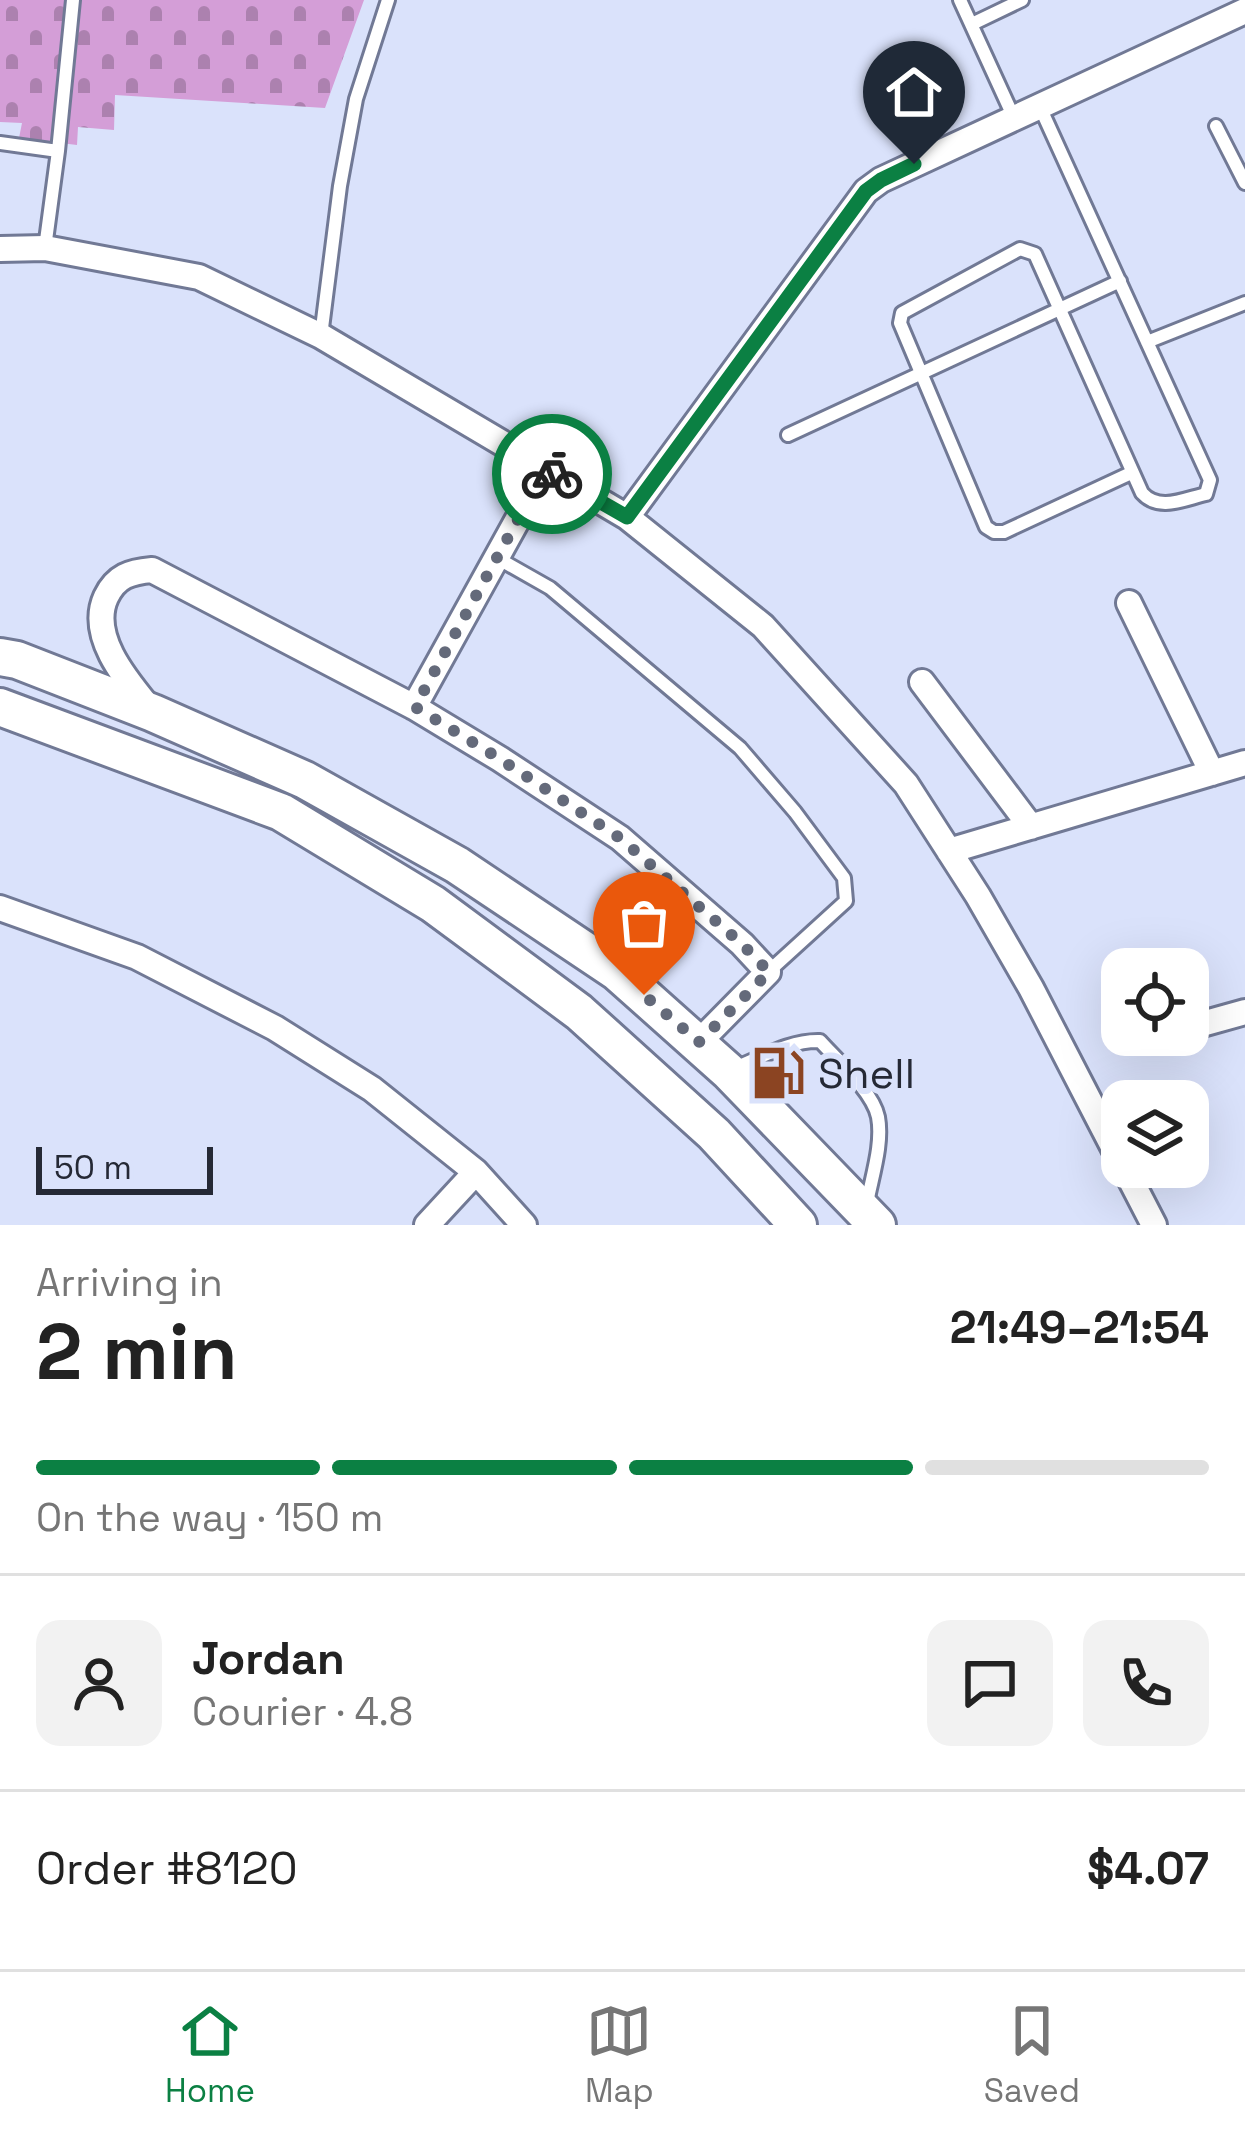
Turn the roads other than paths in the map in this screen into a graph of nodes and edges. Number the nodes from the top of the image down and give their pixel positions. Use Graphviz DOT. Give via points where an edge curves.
graph roads {
  1 [pos="73,0"];
  2 [pos="388,0"];
  3 [pos="960,0"];
  4 [pos="1022,0"];
  5 [pos="1245,10"];
  6 [pos="971,24"];
  7 [pos="1040,107"];
  8 [pos="1014,118"];
  9 [pos="1216,125"];
  10 [pos="0,143"];
  11 [pos="58,151"];
  12 [pos="1245,183"];
  13 [pos="45,248"];
  14 [pos="0,249"];
  15 [pos="1120,281"];
  16 [pos="1245,303"];
  17 [pos="1060,309"];
  18 [pos="321,337"];
  19 [pos="1148,342"];
  20 [pos="922,374"];
  21 [pos="788,435"];
  22 [pos="545,470"];
  23 [pos="1131,473"];
  24 [pos="627,517"];
  25 [pos="496,558"];
  26 [pos="1129,602"];
  27 [pos="0,657"];
  28 [pos="922,682"];
  29 [pos="0,707"];
  30 [pos="415,707"];
  31 [pos="153,713"];
  32 [pos="1245,763"];
  33 [pos="1212,773"];
  34 [pos="1031,827"];
  35 [pos="949,851"];
  36 [pos="0,908"];
  37 [pos="769,972"];
  38 [pos="1245,1012"];
  39 [pos="1209,1022"];
  40 [pos="699,1042"];
  41 [pos="728,1071"];
  42 [pos="1101,1123"];
  43 [pos="476,1172"];
  44 [pos="1135,1188"];
  45 [pos="871,1219"];
  46 [pos="427,1225"];
  47 [pos="524,1225"];
  48 [pos="798,1225"];
  49 [pos="1154,1225"];
  1 -- 11 [label="lane"];
  2 -- 18 [label="lane" via="356,99"];
  3 -- 6 [label="lane"];
  4 -- 6 [label="lane"];
  5 -- 7 [label="street"];
  6 -- 8 [label="lane"];
  7 -- 8 [label="street"];
  7 -- 15 [label="lane"];
  8 -- 24 [label="street" via="866,191"];
  9 -- 12 [label="lane"];
  10 -- 11 [label="lane"];
  11 -- 13 [label="lane"];
  13 -- 14 [label="street"];
  13 -- 18 [label="street" via="199,277"];
  15 -- 17 [label="lane"];
  15 -- 19 [label="lane"];
  16 -- 19 [label="lane"];
  17 -- 20 [label="lane"];
  17 -- 20 [label="lane" via="1034,254 1020,250 902,313"];
  17 -- 23 [label="lane"];
  18 -- 22 [label="street"];
  19 -- 23 [label="lane" via="1210,485 1206,494 1157,504"];
  20 -- 21 [label="lane"];
  20 -- 23 [label="lane" via="994,532"];
  22 -- 24 [label="street"];
  22 -- 25 [label="street"];
  24 -- 35 [label="street" via="763,626 906,784"];
  25 -- 30 [label="street"];
  25 -- 37 [label="lane" via="550,588 740,748 844,878 846,901"];
  26 -- 33 [label="street"];
  27 -- 31 [label="main road"];
  28 -- 34 [label="street"];
  29 -- 48 [label="main road" via="281,812 433,904 579,1012 714,1134"];
  30 -- 31 [label="street" via="152,570 113,583 102,606 113,657"];
  30 -- 37 [label="street" via="620,838"];
  31 -- 40 [label="main road" via="305,780 458,865 617,972"];
  32 -- 33 [label="street"];
  33 -- 34 [label="street"];
  34 -- 35 [label="street"];
  35 -- 42 [label="street"];
  36 -- 43 [label="street" via="137,957 275,1028 372,1089"];
  37 -- 40 [label="street"];
  38 -- 39 [label="street"];
  40 -- 41 [label="main road"];
  41 -- 45 [label="main road"];
  41 -- 45 [label="lane" via="820,1041 878,1119"];
  43 -- 46 [label="street"];
  43 -- 47 [label="street"];
  44 -- 49 [label="street"];
}
